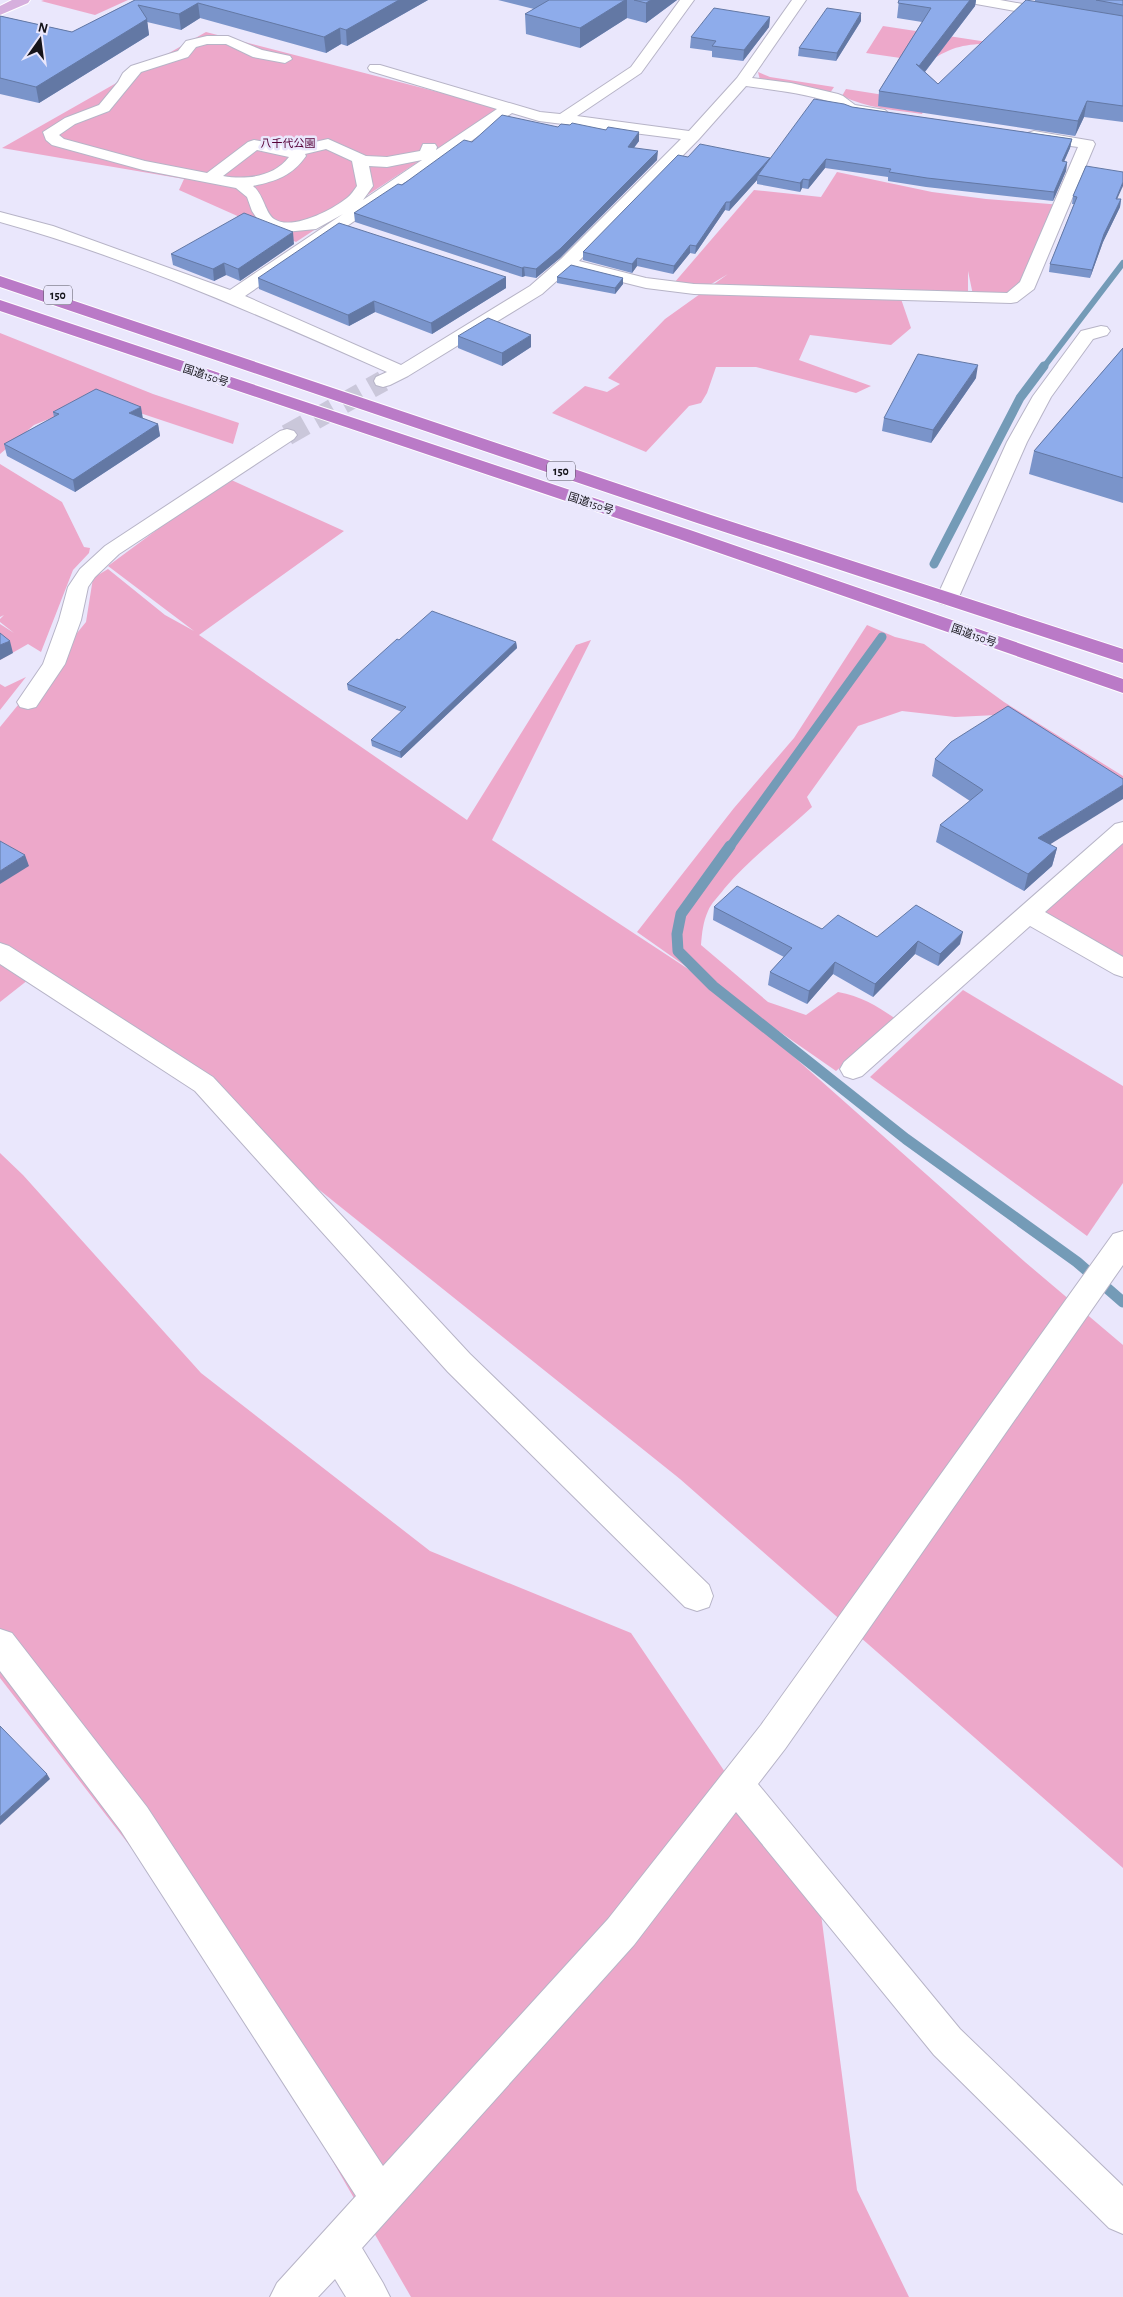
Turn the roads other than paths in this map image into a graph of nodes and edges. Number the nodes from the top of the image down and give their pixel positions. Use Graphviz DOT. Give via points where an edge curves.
graph roads {
  1 [pos="24,0"];
  2 [pos="687,0"];
  3 [pos="799,0"];
  4 [pos="983,1"];
  5 [pos="0,12"];
  6 [pos="1123,26"];
  7 [pos="285,59"];
  8 [pos="375,68"];
  9 [pos="742,81"];
  10 [pos="432,101"];
  11 [pos="510,107"];
  12 [pos="900,116"];
  13 [pos="563,119"];
  14 [pos="450,130"];
  15 [pos="1018,134"];
  16 [pos="434,135"];
  17 [pos="693,136"];
  18 [pos="293,152"];
  19 [pos="361,161"];
  20 [pos="398,170"];
  21 [pos="210,178"];
  22 [pos="364,181"];
  23 [pos="241,184"];
  24 [pos="0,217"];
  25 [pos="336,224"];
  26 [pos="354,230"];
  27 [pos="567,263"];
  28 [pos="0,270"];
  29 [pos="0,281"];
  30 [pos="517,284"];
  31 [pos="536,290"];
  32 [pos="232,297"];
  33 [pos="0,305"];
  34 [pos="0,312"];
  35 [pos="117,319"];
  36 [pos="1101,331"];
  37 [pos="84,334"];
  38 [pos="402,372"];
  39 [pos="383,381"];
  40 [pos="287,435"];
  41 [pos="947,599"];
  42 [pos="1123,656"];
  43 [pos="1123,686"];
  44 [pos="28,702"];
  45 [pos="1123,830"];
  46 [pos="1029,914"];
  47 [pos="0,952"];
  48 [pos="1123,968"];
  49 [pos="853,1070"];
  50 [pos="1115,1260"];
  51 [pos="697,1596"];
  52 [pos="0,1644"];
  53 [pos="736,1784"];
  54 [pos="381,2199"];
  55 [pos="1123,2214"];
  56 [pos="338,2246"];
  57 [pos="291,2297"];
  58 [pos="369,2297"];
  1 -- 5 [label="main road"];
  2 -- 13 [label="street" via="636,70"];
  3 -- 9 [label="street"];
  4 -- 6 [label="street"];
  7 -- 21 [label="street" via="258,54 228,40 191,44 183,54 136,69 104,108 51,132 58,142 74,147 163,170"];
  8 -- 11 [label="street"];
  9 -- 12 [label="street" via="838,99 850,109"];
  9 -- 17 [label="street"];
  10 -- 14 [label="street" via="464,108 468,114 466,124"];
  11 -- 13 [label="street"];
  11 -- 20 [label="street"];
  13 -- 17 [label="street"];
  15 -- 27 [label="street" via="1087,144 1028,285 1010,298 694,290 646,283"];
  16 -- 20 [label="street" via="426,154"];
  17 -- 27 [label="street"];
  18 -- 19 [label="street" via="328,144"];
  18 -- 21 [label="street" via="255,138"];
  18 -- 23 [label="street" via="298,156 282,173"];
  19 -- 20 [label="street"];
  19 -- 22 [label="street"];
  20 -- 22 [label="street" via="393,176"];
  20 -- 25 [label="street"];
  21 -- 23 [label="street"];
  22 -- 23 [label="street" via="365,186 354,201 310,225 285,227 268,222 254,195"];
  24 -- 32 [label="street" via="47,230"];
  25 -- 26 [label="street"];
  25 -- 32 [label="street"];
  27 -- 31 [label="street"];
  28 -- 35 [label="highway, 150"];
  29 -- 35 [label="highway, 国道150号 / 150"];
  30 -- 31 [label="street"];
  31 -- 38 [label="street"];
  32 -- 38 [label="street"];
  33 -- 37 [label="highway, 国道150号 / 150"];
  34 -- 37 [label="highway, 150"];
  35 -- 41 [label="highway, 国道150号 / 150" via="704,520"];
  36 -- 41 [label="street" via="1087,336 1042,396 1017,442"];
  37 -- 43 [label="highway, 国道150号 / 150" via="686,535"];
  38 -- 39 [label="street"];
  40 -- 44 [label="street" via="112,550 86,573 78,587 54,664"];
  41 -- 42 [label="highway, 国道150号 / 150"];
  45 -- 46 [label="street"];
  46 -- 48 [label="street"];
  46 -- 49 [label="street"];
  47 -- 51 [label="street" via="204,1084 459,1363"];
  50 -- 53 [label="street" via="1083,1298 773,1737"];
  52 -- 54 [label="street" via="134,1819"];
  53 -- 54 [label="street" via="622,1932"];
  53 -- 55 [label="street" via="947,2042"];
  54 -- 56 [label="street"];
  56 -- 57 [label="street"];
  56 -- 58 [label="street"];
}
